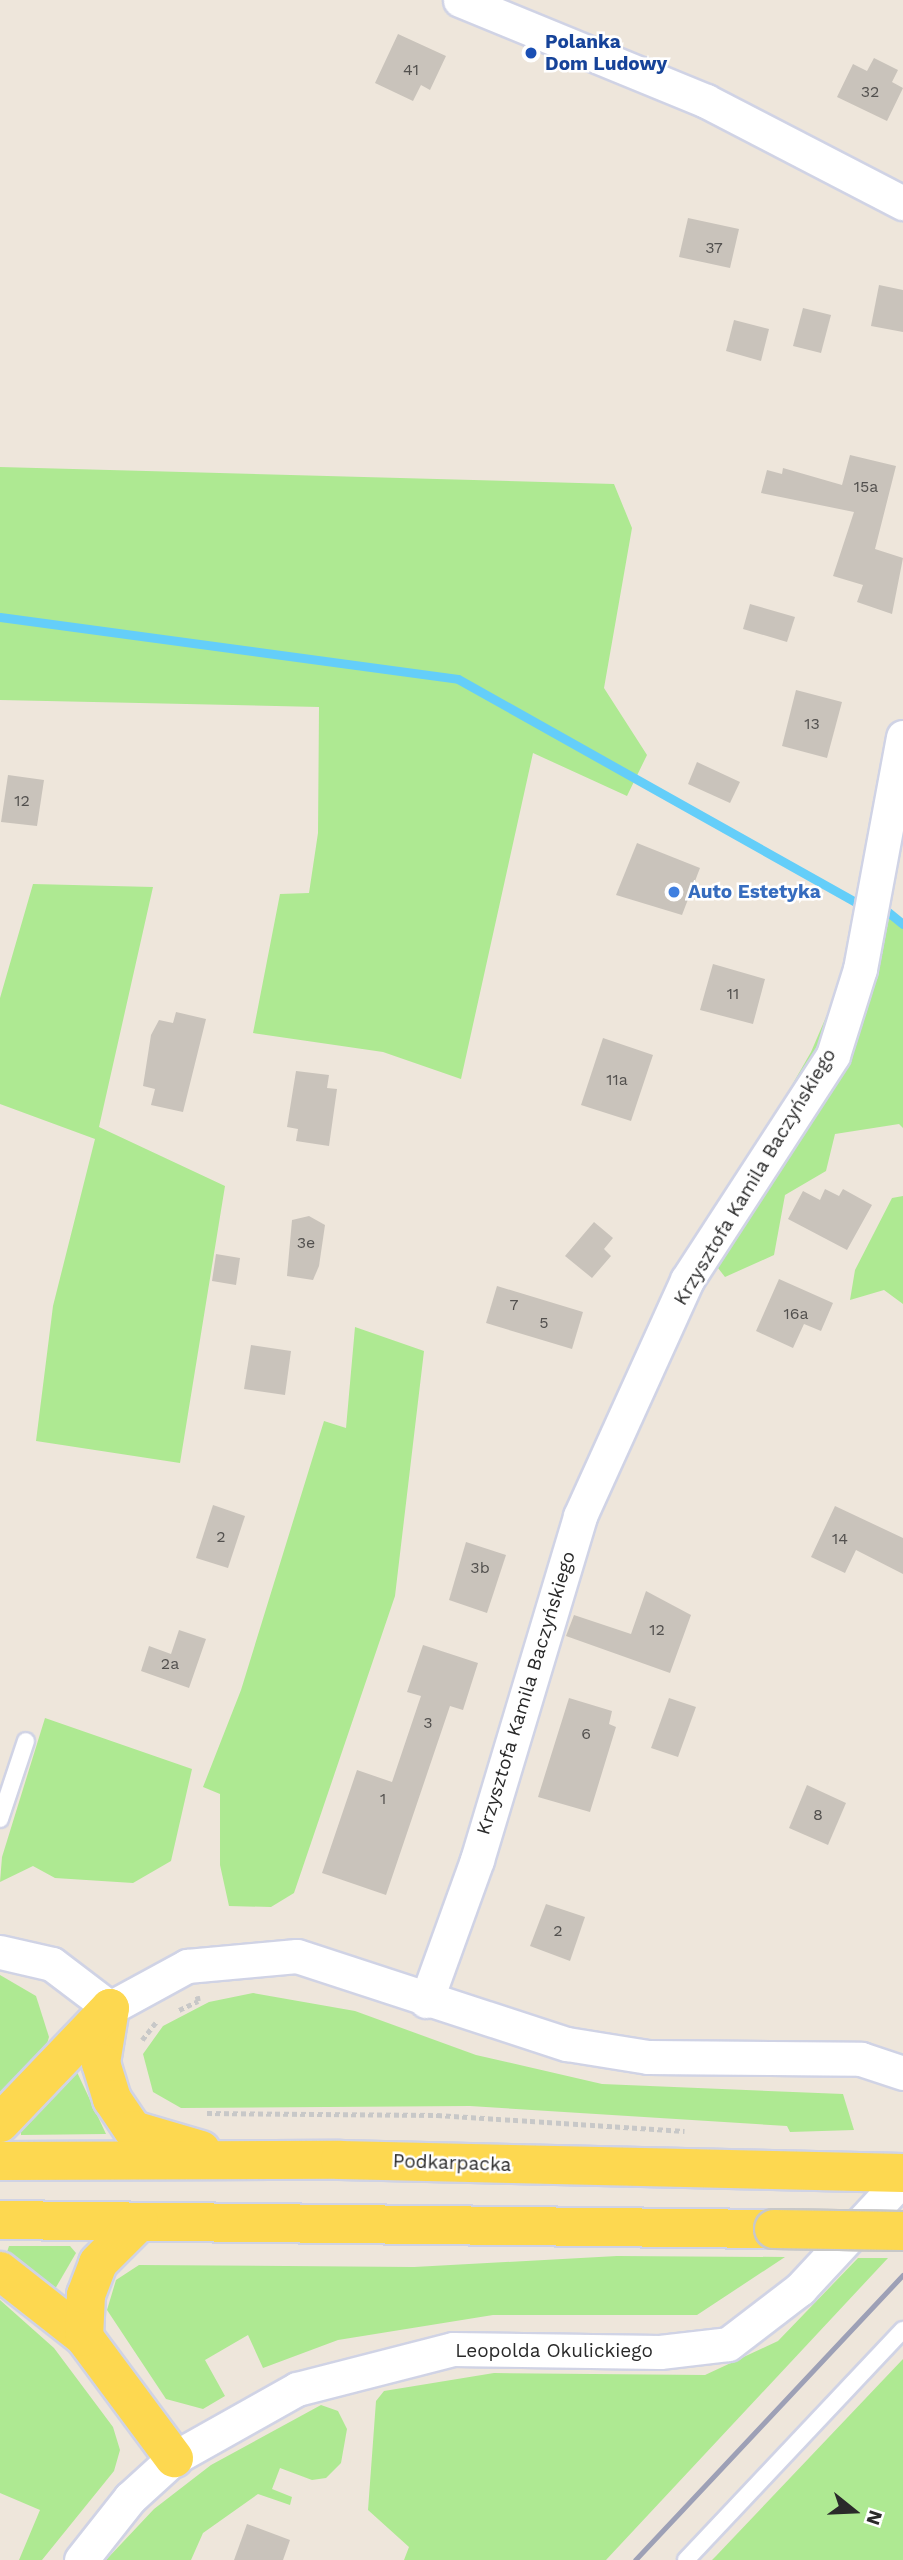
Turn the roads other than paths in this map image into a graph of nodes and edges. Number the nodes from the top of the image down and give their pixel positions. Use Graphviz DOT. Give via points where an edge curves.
graph roads {
  1 [pos="460,0"];
  2 [pos="903,202"];
  3 [pos="903,737"];
  4 [pos="26,1741"];
  5 [pos="0,1819"];
  6 [pos="0,1952"];
  7 [pos="426,2001"];
  8 [pos="110,2008"];
  9 [pos="903,2073"];
  10 [pos="0,2123"];
  11 [pos="0,2161"];
  12 [pos="240,2162"];
  13 [pos="903,2175"];
  14 [pos="0,2220"];
  15 [pos="139,2222"];
  16 [pos="903,2231"];
  17 [pos="0,2271"];
  18 [pos="903,2330"];
  19 [pos="84,2337"];
  20 [pos="174,2458"];
  21 [pos="81,2560"];
  22 [pos="687,2560"];
  1 -- 2 [label="street" via="706,101"];
  3 -- 7 [label="street, Krzysztofa Kamila Baczyńskiego" via="860,969 833,1055 687,1280 586,1504 523,1691 477,1860"];
  4 -- 5 [label="lane"];
  6 -- 8 [label="street" via="52,1964"];
  7 -- 8 [label="street" via="298,1956 252,1955 187,1966"];
  7 -- 9 [label="street" via="567,2043 648,2057 861,2059"];
  8 -- 10 [label="main road"];
  8 -- 12 [label="main road" via="101,2063 112,2099 133,2130"];
  11 -- 12 [label="main road, Podkarpacka"];
  12 -- 13 [label="main road, Podkarpacka"];
  13 -- 20 [label="street, Leopolda Okulickiego" via="800,2289 728,2344 660,2353 453,2349 391,2361 297,2389"];
  14 -- 15 [label="main road"];
  15 -- 16 [label="main road, bridge"];
  15 -- 19 [label="main road" via="98,2263 86,2295"];
  17 -- 19 [label="main road"];
  18 -- 22 [label="lane"];
  19 -- 20 [label="main road"];
  20 -- 21 [label="street, Leopolda Okulickiego" via="130,2498"];
}
